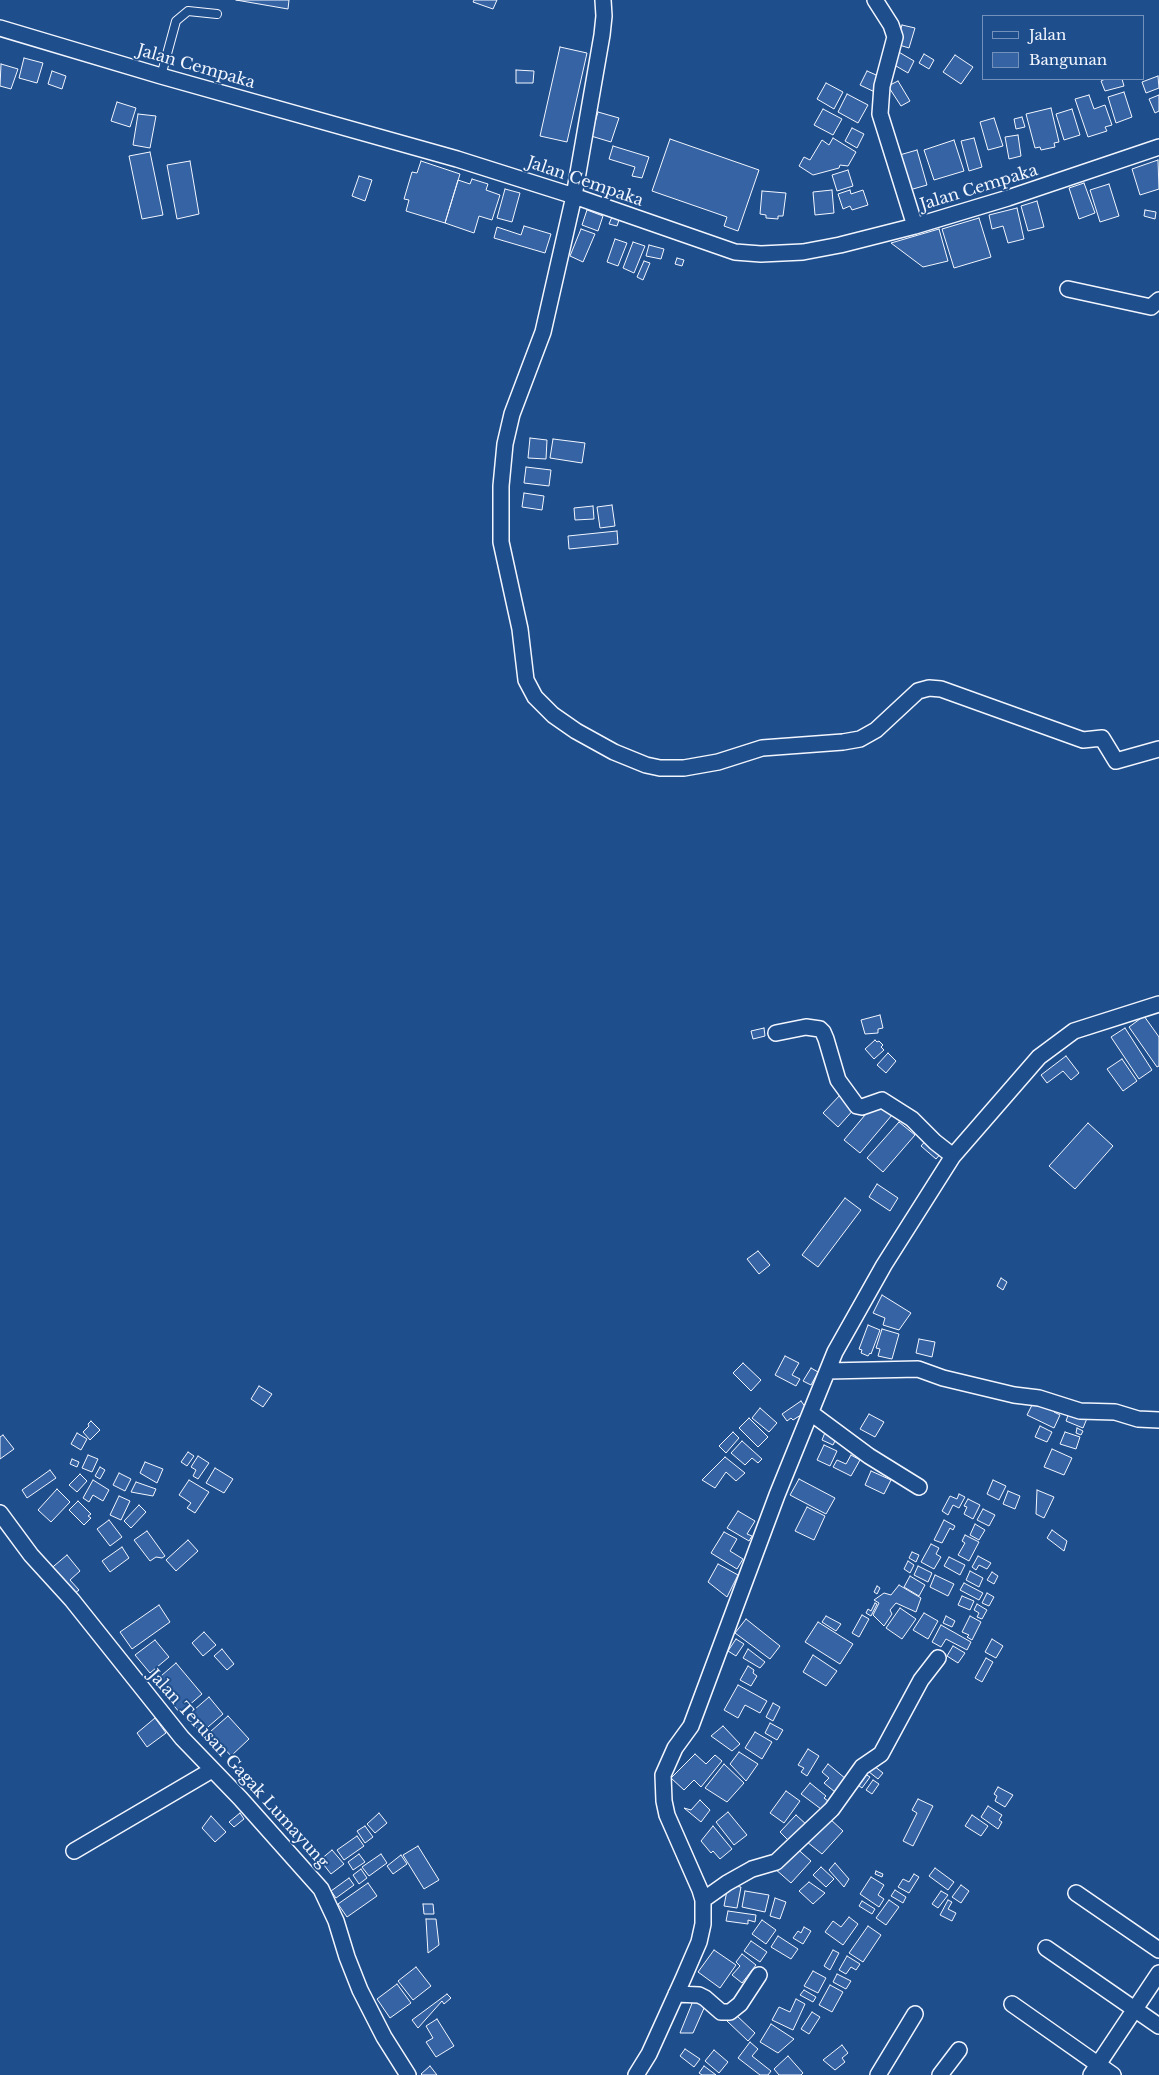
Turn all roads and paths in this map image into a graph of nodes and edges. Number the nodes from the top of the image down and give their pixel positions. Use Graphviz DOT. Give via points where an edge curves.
graph roads {
  1 [pos="603,0"];
  2 [pos="875,0"];
  3 [pos="217,14"];
  4 [pos="0,28"];
  5 [pos="161,76"];
  6 [pos="1159,148"];
  7 [pos="584,200"];
  8 [pos="915,226"];
  9 [pos="1068,289"];
  10 [pos="1159,300"];
  11 [pos="1159,749"];
  12 [pos="1159,1004"];
  13 [pos="776,1033"];
  14 [pos="953,1156"];
  15 [pos="828,1371"];
  16 [pos="811,1413"];
  17 [pos="1159,1420"];
  18 [pos="919,1486"];
  19 [pos="0,1512"];
  20 [pos="938,1658"];
  21 [pos="212,1770"];
  22 [pos="74,1852"];
  23 [pos="1076,1893"];
  24 [pos="704,1900"];
  25 [pos="1046,1948"];
  26 [pos="1159,1950"];
  27 [pos="1159,1973"];
  28 [pos="760,1974"];
  29 [pos="684,1994"];
  30 [pos="1012,2004"];
  31 [pos="1135,2009"];
  32 [pos="915,2014"];
  33 [pos="1159,2026"];
  34 [pos="958,2050"];
  35 [pos="1094,2070"];
  36 [pos="408,2075"];
  37 [pos="636,2075"];
  38 [pos="878,2075"];
  39 [pos="940,2075"];
  40 [pos="1113,2075"];
  1 -- 7 [label="street" via="604,16"];
  2 -- 8 [label="street" via="896,38 882,86 880,114"];
  3 -- 5 [label="lane" via="188,11 176,21"];
  4 -- 5 [label="street, Jalan Cempaka"];
  5 -- 7 [label="street, Jalan Cempaka" via="457,159"];
  6 -- 8 [label="street, Jalan Cempaka"];
  7 -- 8 [label="street, Jalan Cempaka" via="735,252 803,252"];
  7 -- 11 [label="street" via="544,332 512,414 501,486 501,542 520,629 526,680 542,704 576,731 614,752 646,765 672,768 718,762 762,748 860,739 876,730 918,691 929,688 941,689 1085,741 1103,739 1114,759"];
  9 -- 10 [label="street" via="1151,307"];
  12 -- 14 [label="street" via="1074,1031 1054,1044"];
  13 -- 14 [label="street" via="806,1027 820,1029 838,1080 857,1106 882,1100 912,1119"];
  14 -- 15 [label="street" via="884,1264 835,1352"];
  15 -- 16 [label="street"];
  15 -- 17 [label="street" via="918,1369 1080,1411 1114,1412 1138,1419"];
  16 -- 18 [label="street" via="868,1456"];
  16 -- 24 [label="street" via="691,1726 675,1748 664,1775 667,1815"];
  19 -- 21 [label="street, Jalan Terusan Gagak Lumayung" via="31,1556 72,1600"];
  20 -- 24 [label="street" via="920,1680 881,1754 862,1767 832,1809 776,1862 752,1869"];
  21 -- 22 [label="street"];
  21 -- 36 [label="street, Jalan Terusan Gagak Lumayung" via="321,1889 360,1990"];
  23 -- 26 [label="street"];
  24 -- 29 [label="street" via="703,1924"];
  25 -- 31 [label="street"];
  27 -- 31 [label="street"];
  28 -- 29 [label="street" via="740,2004 730,2012 721,2012 705,1998"];
  29 -- 37 [label="street"];
  30 -- 35 [label="street"];
  31 -- 33 [label="street"];
  31 -- 35 [label="street"];
  32 -- 38 [label="street"];
  34 -- 39 [label="street"];
  35 -- 40 [label="street"];
}
